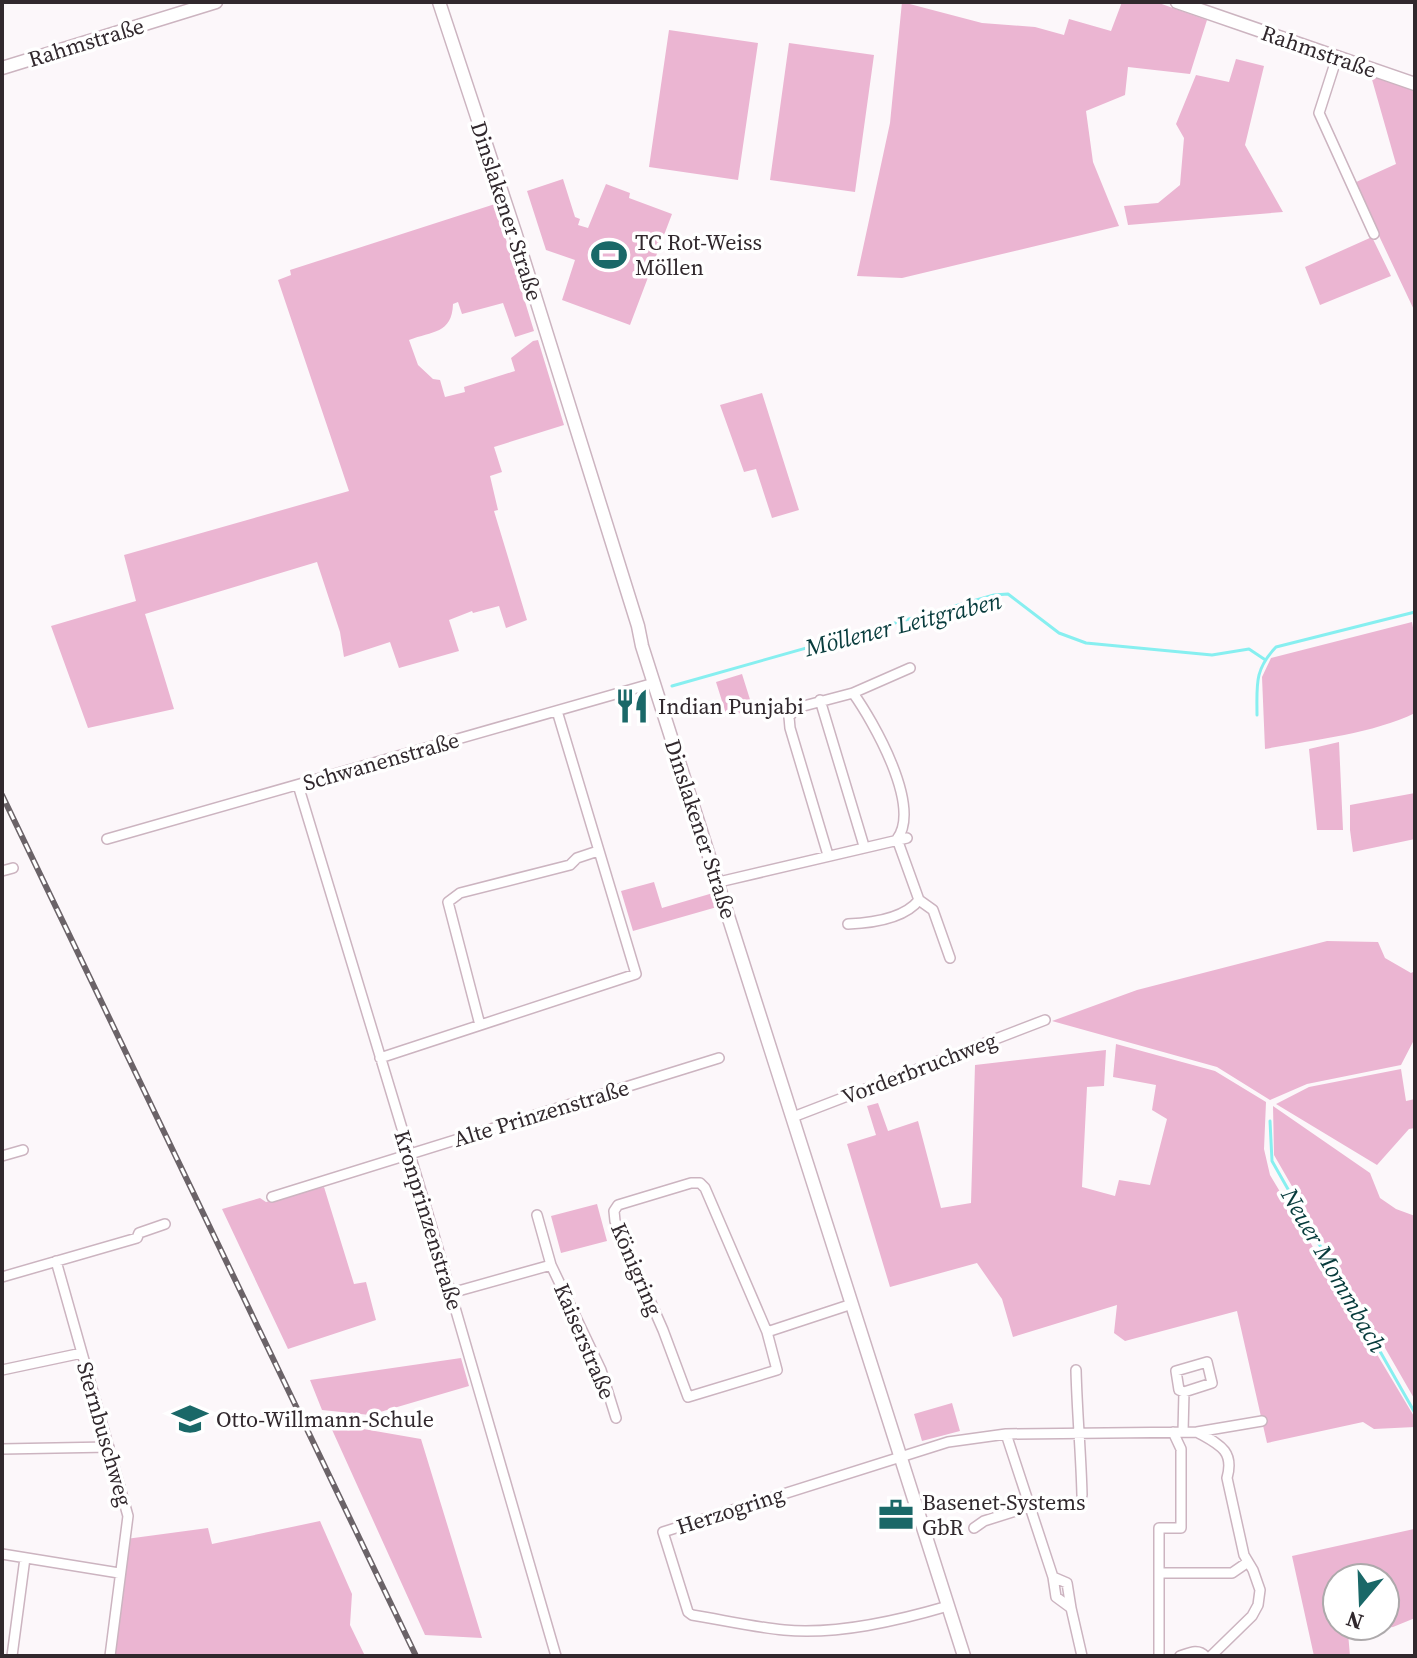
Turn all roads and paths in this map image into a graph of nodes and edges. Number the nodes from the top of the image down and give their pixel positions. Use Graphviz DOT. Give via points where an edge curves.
graph roads {
  1 [pos="216,2"];
  2 [pos="439,2"];
  3 [pos="1177,2"];
  4 [pos="1337,57"];
  5 [pos="2,68"];
  6 [pos="1415,84"];
  7 [pos="1374,234"];
  8 [pos="910,668"];
  9 [pos="654,683"];
  10 [pos="853,693"];
  11 [pos="820,700"];
  12 [pos="557,711"];
  13 [pos="298,785"];
  14 [pos="902,838"];
  15 [pos="107,839"];
  16 [pos="864,846"];
  17 [pos="598,851"];
  18 [pos="828,855"];
  19 [pos="13,868"];
  20 [pos="2,871"];
  21 [pos="719,882"];
  22 [pos="919,900"];
  23 [pos="848,924"];
  24 [pos="950,958"];
  25 [pos="1045,1020"];
  26 [pos="480,1025"];
  27 [pos="380,1058"];
  28 [pos="719,1058"];
  29 [pos="793,1117"];
  30 [pos="23,1150"];
  31 [pos="409,1153"];
  32 [pos="2,1156"];
  33 [pos="272,1197"];
  34 [pos="537,1215"];
  35 [pos="165,1224"];
  36 [pos="56,1261"];
  37 [pos="551,1265"];
  38 [pos="2,1277"];
  39 [pos="451,1293"];
  40 [pos="852,1304"];
  41 [pos="767,1332"];
  42 [pos="82,1353"];
  43 [pos="2,1370"];
  44 [pos="1076,1370"];
  45 [pos="1184,1392"];
  46 [pos="616,1418"];
  47 [pos="1262,1421"];
  48 [pos="1178,1432"];
  49 [pos="1197,1432"];
  50 [pos="1078,1433"];
  51 [pos="1006,1434"];
  52 [pos="109,1447"];
  53 [pos="2,1449"];
  54 [pos="901,1456"];
  55 [pos="1082,1495"];
  56 [pos="1028,1507"];
  57 [pos="974,1528"];
  58 [pos="2,1554"];
  59 [pos="25,1558"];
  60 [pos="1248,1562"];
  61 [pos="119,1573"];
  62 [pos="1160,1573"];
  63 [pos="948,1606"];
  64 [pos="9,1651"];
  65 [pos="110,1656"];
  66 [pos="556,1656"];
  67 [pos="964,1656"];
  68 [pos="1082,1656"];
  69 [pos="1159,1656"];
  70 [pos="1180,1656"];
  71 [pos="1205,1656"];
  72 [pos="1211,1656"];
  1 -- 5 [label="main road, Rahmstraße"];
  2 -- 9 [label="main road, Dinslakener Straße"];
  3 -- 4 [label="main road, Rahmstraße"];
  4 -- 6 [label="main road, Rahmstraße"];
  4 -- 7 [label="street" via="1319,113"];
  8 -- 10 [label="street"];
  9 -- 12 [label="street, Schwanenstraße"];
  9 -- 21 [label="main road, Dinslakener Straße"];
  10 -- 11 [label="street"];
  10 -- 14 [label="street" via="886,747 897,780"];
  11 -- 16 [label="street"];
  11 -- 18 [label="street" via="796,708 789,717"];
  12 -- 13 [label="street, Schwanenstraße"];
  12 -- 17 [label="street"];
  13 -- 15 [label="street, Schwanenstraße"];
  13 -- 27 [label="street, Kronprinzenstraße"];
  14 -- 16 [label="street"];
  14 -- 22 [label="street"];
  16 -- 18 [label="street"];
  17 -- 26 [label="street" via="570,865 460,893 448,902"];
  17 -- 26 [label="street" via="636,974"];
  18 -- 21 [label="street"];
  19 -- 20 [label="street"];
  21 -- 29 [label="main road, Dinslakener Straße"];
  22 -- 23 [label="street" via="911,910 871,923"];
  22 -- 24 [label="street" via="933,910"];
  25 -- 29 [label="street, Vorderbruchweg"];
  26 -- 27 [label="street"];
  27 -- 31 [label="street, Kronprinzenstraße"];
  28 -- 31 [label="street, Alte Prinzenstraße"];
  29 -- 40 [label="main road, Dinslakener Straße"];
  30 -- 32 [label="street"];
  31 -- 33 [label="street, Alte Prinzenstraße"];
  31 -- 39 [label="street, Kronprinzenstraße"];
  34 -- 37 [label="street, Kaiserstraße"];
  35 -- 36 [label="street" via="137,1238"];
  36 -- 38 [label="street"];
  36 -- 42 [label="street, Sternbuschweg"];
  37 -- 39 [label="street, Kaiserstraße"];
  37 -- 46 [label="street, Kaiserstraße" via="601,1370"];
  39 -- 66 [label="street, Kronprinzenstraße"];
  40 -- 41 [label="street"];
  40 -- 54 [label="main road, Dinslakener Straße"];
  41 -- 41 [label="street, Königring" via="777,1370 688,1397 615,1221 618,1205 700,1183"];
  42 -- 43 [label="street"];
  42 -- 52 [label="street, Sternbuschweg"];
  44 -- 50 [label="street"];
  45 -- 48 [label="street"];
  47 -- 49 [label="street"];
  48 -- 49 [label="street"];
  48 -- 50 [label="street"];
  48 -- 62 [label="street" via="1181,1528 1159,1528"];
  49 -- 60 [label="street" via="1224,1448 1231,1465 1227,1478"];
  50 -- 51 [label="street"];
  50 -- 55 [label="street"];
  51 -- 54 [label="street" via="948,1442"];
  51 -- 56 [label="street"];
  52 -- 53 [label="street"];
  52 -- 61 [label="street, Sternbuschweg" via="128,1516"];
  54 -- 63 [label="main road, Dinslakener Straße"];
  54 -- 63 [label="street, Herzogring" via="663,1532 688,1612 786,1631 873,1624"];
  56 -- 57 [label="street"];
  56 -- 68 [label="street" via="1056,1597 1071,1608"];
  58 -- 59 [label="street"];
  59 -- 61 [label="street"];
  59 -- 64 [label="street"];
  60 -- 62 [label="street" via="1232,1573"];
  60 -- 72 [label="street" via="1260,1590 1258,1605"];
  61 -- 65 [label="street, Sternbuschweg"];
  62 -- 69 [label="street"];
  63 -- 67 [label="main road, Dinslakener Straße"];
  70 -- 71 [label="street" via="1195,1651"];
}
